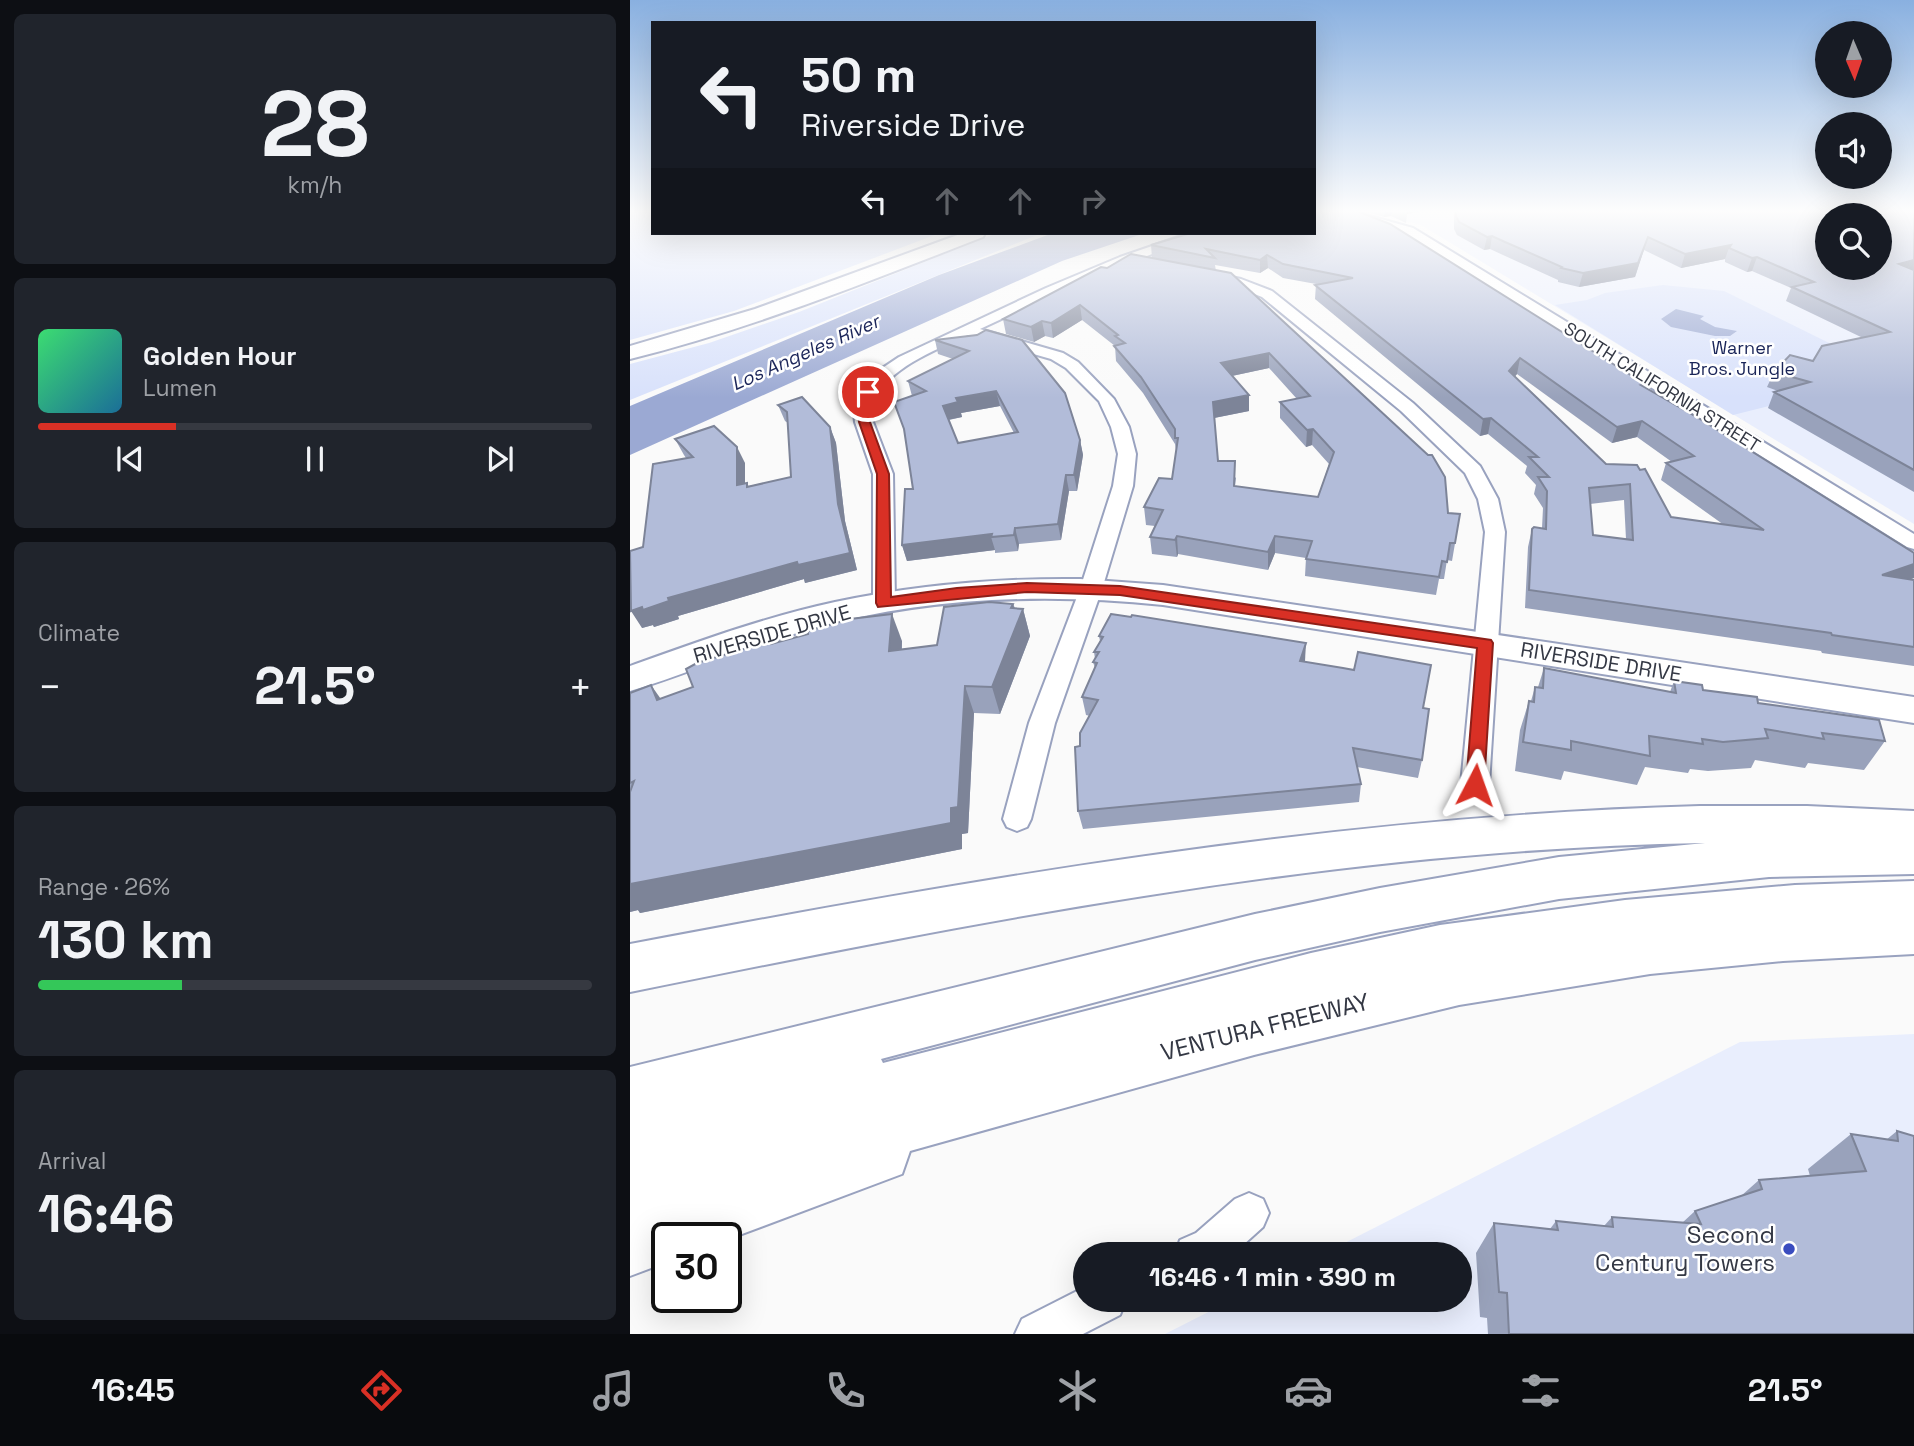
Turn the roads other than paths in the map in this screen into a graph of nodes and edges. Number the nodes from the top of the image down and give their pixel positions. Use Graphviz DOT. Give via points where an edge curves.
graph roads {
  1 [pos="871,273"];
  2 [pos="1092,273"];
  3 [pos="1196,273"];
  4 [pos="1477,273"];
  5 [pos="967,330"];
  6 [pos="630,353"];
  7 [pos="1914,543"];
  8 [pos="1091,589"];
  9 [pos="884,603"];
  10 [pos="1485,643"];
  11 [pos="630,679"];
  12 [pos="1914,710"];
  13 [pos="1475,785"];
  14 [pos="1017,819"];
  15 [pos="1914,830"];
  16 [pos="1914,854"];
  17 [pos="1914,884"];
  18 [pos="1914,903"];
  19 [pos="1914,931"];
  20 [pos="630,968"];
  21 [pos="1106,1069"];
  22 [pos="630,1096"];
  23 [pos="630,1122"];
  24 [pos="630,1158"];
  25 [pos="630,1199"];
  26 [pos="1250,1213"];
  27 [pos="1216,1242"];
  28 [pos="630,1244"];
  29 [pos="1081,1312"];
  30 [pos="1037,1334"];
  1 -- 6 [label="main road" via="704,334"];
  2 -- 5 [label="street"];
  3 -- 10 [label="street" via="1267,294 1291,311 1407,407 1473,470 1488,499 1495,532"];
  4 -- 7 [label="street, SOUTH CALIFORNIA STREET"];
  5 -- 8 [label="street" via="1057,356 1072,365 1106,398 1120,427 1128,454 1123,486"];
  5 -- 9 [label="street" via="881,376 862,404 883,474"];
  8 -- 9 [label="main road, RIVERSIDE DRIVE" via="992,590"];
  8 -- 10 [label="main road, RIVERSIDE DRIVE"];
  8 -- 14 [label="street" via="1042,723"];
  9 -- 11 [label="main road, RIVERSIDE DRIVE" via="820,617"];
  10 -- 12 [label="main road, RIVERSIDE DRIVE"];
  10 -- 13 [label="street"];
  15 -- 20 [label="highway" via="1788,822 1406,840 1029,892"];
  16 -- 22 [label="highway" via="1769,857 1573,876 1380,910 1255,937"];
  17 -- 23 [label="highway" via="1775,886 1604,902 1392,936 647,1124"];
  18 -- 24 [label="highway" via="1795,907 1625,922 1440,948"];
  19 -- 21 [label="highway, VENTURA FREEWAY" via="1716,943 1522,969 1324,1009"];
  21 -- 25 [label="highway, VENTURA FREEWAY"];
  21 -- 28 [label="highway"];
  26 -- 27 [label="street"];
  29 -- 30 [label="street"];
}
